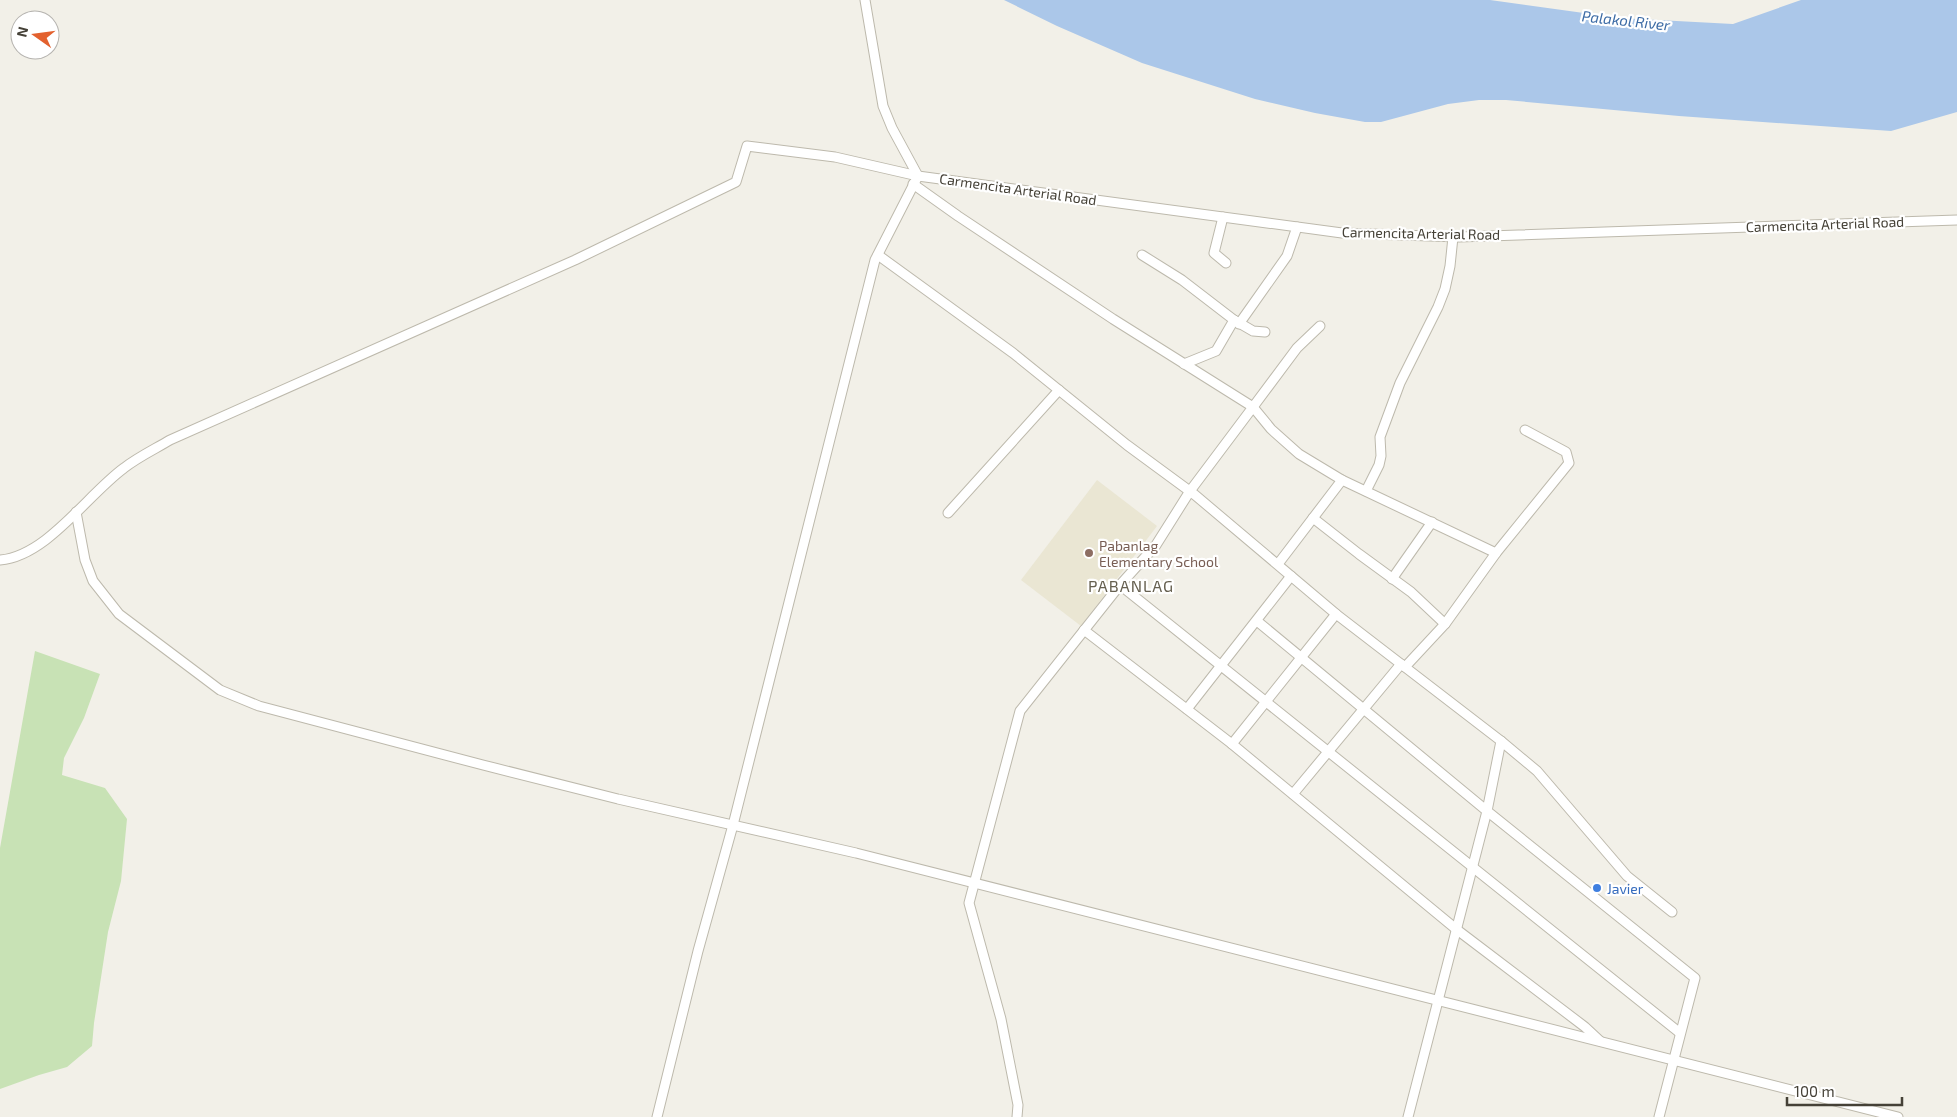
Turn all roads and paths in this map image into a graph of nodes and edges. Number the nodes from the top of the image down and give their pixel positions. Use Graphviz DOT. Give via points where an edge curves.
graph roads {
  1 [pos="864,0"];
  2 [pos="915,180"];
  3 [pos="1222,217"];
  4 [pos="1957,220"];
  5 [pos="1296,227"];
  6 [pos="1452,237"];
  7 [pos="878,255"];
  8 [pos="1142,255"];
  9 [pos="1226,263"];
  10 [pos="1237,322"];
  11 [pos="1320,326"];
  12 [pos="1265,332"];
  13 [pos="1184,364"];
  14 [pos="1059,390"];
  15 [pos="1253,407"];
  16 [pos="1525,430"];
  17 [pos="1342,480"];
  18 [pos="1190,491"];
  19 [pos="1366,491"];
  20 [pos="76,512"];
  21 [pos="948,513"];
  22 [pos="1313,518"];
  23 [pos="1432,522"];
  24 [pos="1496,553"];
  25 [pos="0,560"];
  26 [pos="1278,564"];
  27 [pos="1291,576"];
  28 [pos="1392,580"];
  29 [pos="1120,585"];
  30 [pos="1336,614"];
  31 [pos="1257,621"];
  32 [pos="1445,624"];
  33 [pos="1084,630"];
  34 [pos="1301,657"];
  35 [pos="1221,666"];
  36 [pos="1403,666"];
  37 [pos="1265,702"];
  38 [pos="1187,709"];
  39 [pos="1364,710"];
  40 [pos="1501,741"];
  41 [pos="1232,744"];
  42 [pos="1328,752"];
  43 [pos="1293,794"];
  44 [pos="1487,811"];
  45 [pos="733,825"];
  46 [pos="1472,868"];
  47 [pos="975,884"];
  48 [pos="1672,912"];
  49 [pos="1456,929"];
  50 [pos="1437,1001"];
  51 [pos="1680,1033"];
  52 [pos="1601,1043"];
  53 [pos="1674,1061"];
  54 [pos="657,1117"];
  55 [pos="1017,1117"];
  56 [pos="1408,1117"];
  57 [pos="1660,1117"];
  58 [pos="1898,1117"];
  1 -- 2 [label="street" via="884,106"];
  2 -- 3 [label="street, Carmencita Arterial Road"];
  2 -- 7 [label="street"];
  2 -- 13 [label="street" via="958,216"];
  2 -- 20 [label="street, Carmencita Arterial Road" via="835,157 747,146 736,182 574,260 170,440 124,467"];
  3 -- 5 [label="street, Carmencita Arterial Road"];
  3 -- 9 [label="street" via="1214,254"];
  4 -- 6 [label="street, Carmencita Arterial Road"];
  5 -- 6 [label="street, Carmencita Arterial Road"];
  5 -- 10 [label="street" via="1287,256"];
  6 -- 19 [label="street" via="1450,266 1438,307 1400,383 1380,437 1379,465"];
  7 -- 14 [label="street"];
  7 -- 45 [label="street"];
  8 -- 10 [label="street" via="1182,280"];
  10 -- 12 [label="street" via="1253,331"];
  10 -- 13 [label="street" via="1216,351"];
  11 -- 15 [label="street" via="1297,348"];
  13 -- 15 [label="street"];
  14 -- 18 [label="street"];
  14 -- 21 [label="street"];
  15 -- 17 [label="street" via="1271,429 1299,454"];
  15 -- 18 [label="street"];
  16 -- 24 [label="street" via="1566,452 1569,463"];
  17 -- 19 [label="street"];
  17 -- 22 [label="street"];
  18 -- 26 [label="street"];
  18 -- 29 [label="street" via="1156,545"];
  19 -- 23 [label="street"];
  20 -- 25 [label="street" via="35,548"];
  20 -- 45 [label="street" via="85,560 94,581 119,614 220,690 259,706 316,722"];
  22 -- 26 [label="street"];
  22 -- 28 [label="street"];
  23 -- 24 [label="street"];
  23 -- 28 [label="street"];
  24 -- 32 [label="street"];
  26 -- 27 [label="street"];
  27 -- 30 [label="street"];
  27 -- 31 [label="street"];
  28 -- 32 [label="street" via="1411,592"];
  29 -- 33 [label="street"];
  29 -- 35 [label="street"];
  30 -- 34 [label="street"];
  30 -- 36 [label="street"];
  31 -- 34 [label="street"];
  31 -- 35 [label="street"];
  32 -- 36 [label="street"];
  33 -- 38 [label="street"];
  33 -- 47 [label="street" via="1020,711"];
  34 -- 37 [label="street"];
  34 -- 39 [label="street"];
  35 -- 37 [label="street"];
  35 -- 38 [label="street"];
  36 -- 39 [label="street"];
  36 -- 40 [label="street"];
  37 -- 41 [label="street"];
  37 -- 42 [label="street"];
  38 -- 41 [label="street"];
  39 -- 42 [label="street"];
  39 -- 44 [label="street"];
  40 -- 44 [label="street"];
  40 -- 48 [label="street" via="1537,771 1627,876"];
  41 -- 43 [label="street"];
  42 -- 43 [label="street"];
  42 -- 46 [label="street"];
  43 -- 49 [label="street"];
  44 -- 46 [label="street"];
  44 -- 51 [label="street" via="1695,978"];
  45 -- 47 [label="street"];
  45 -- 54 [label="street"];
  46 -- 49 [label="street"];
  46 -- 51 [label="street"];
  47 -- 50 [label="street"];
  47 -- 55 [label="street" via="969,903 1001,1019 1018,1105"];
  49 -- 50 [label="street"];
  49 -- 52 [label="street" via="1585,1027"];
  50 -- 52 [label="street"];
  50 -- 56 [label="street"];
  51 -- 53 [label="street"];
  52 -- 53 [label="street"];
  53 -- 57 [label="street"];
  53 -- 58 [label="street"];
}
